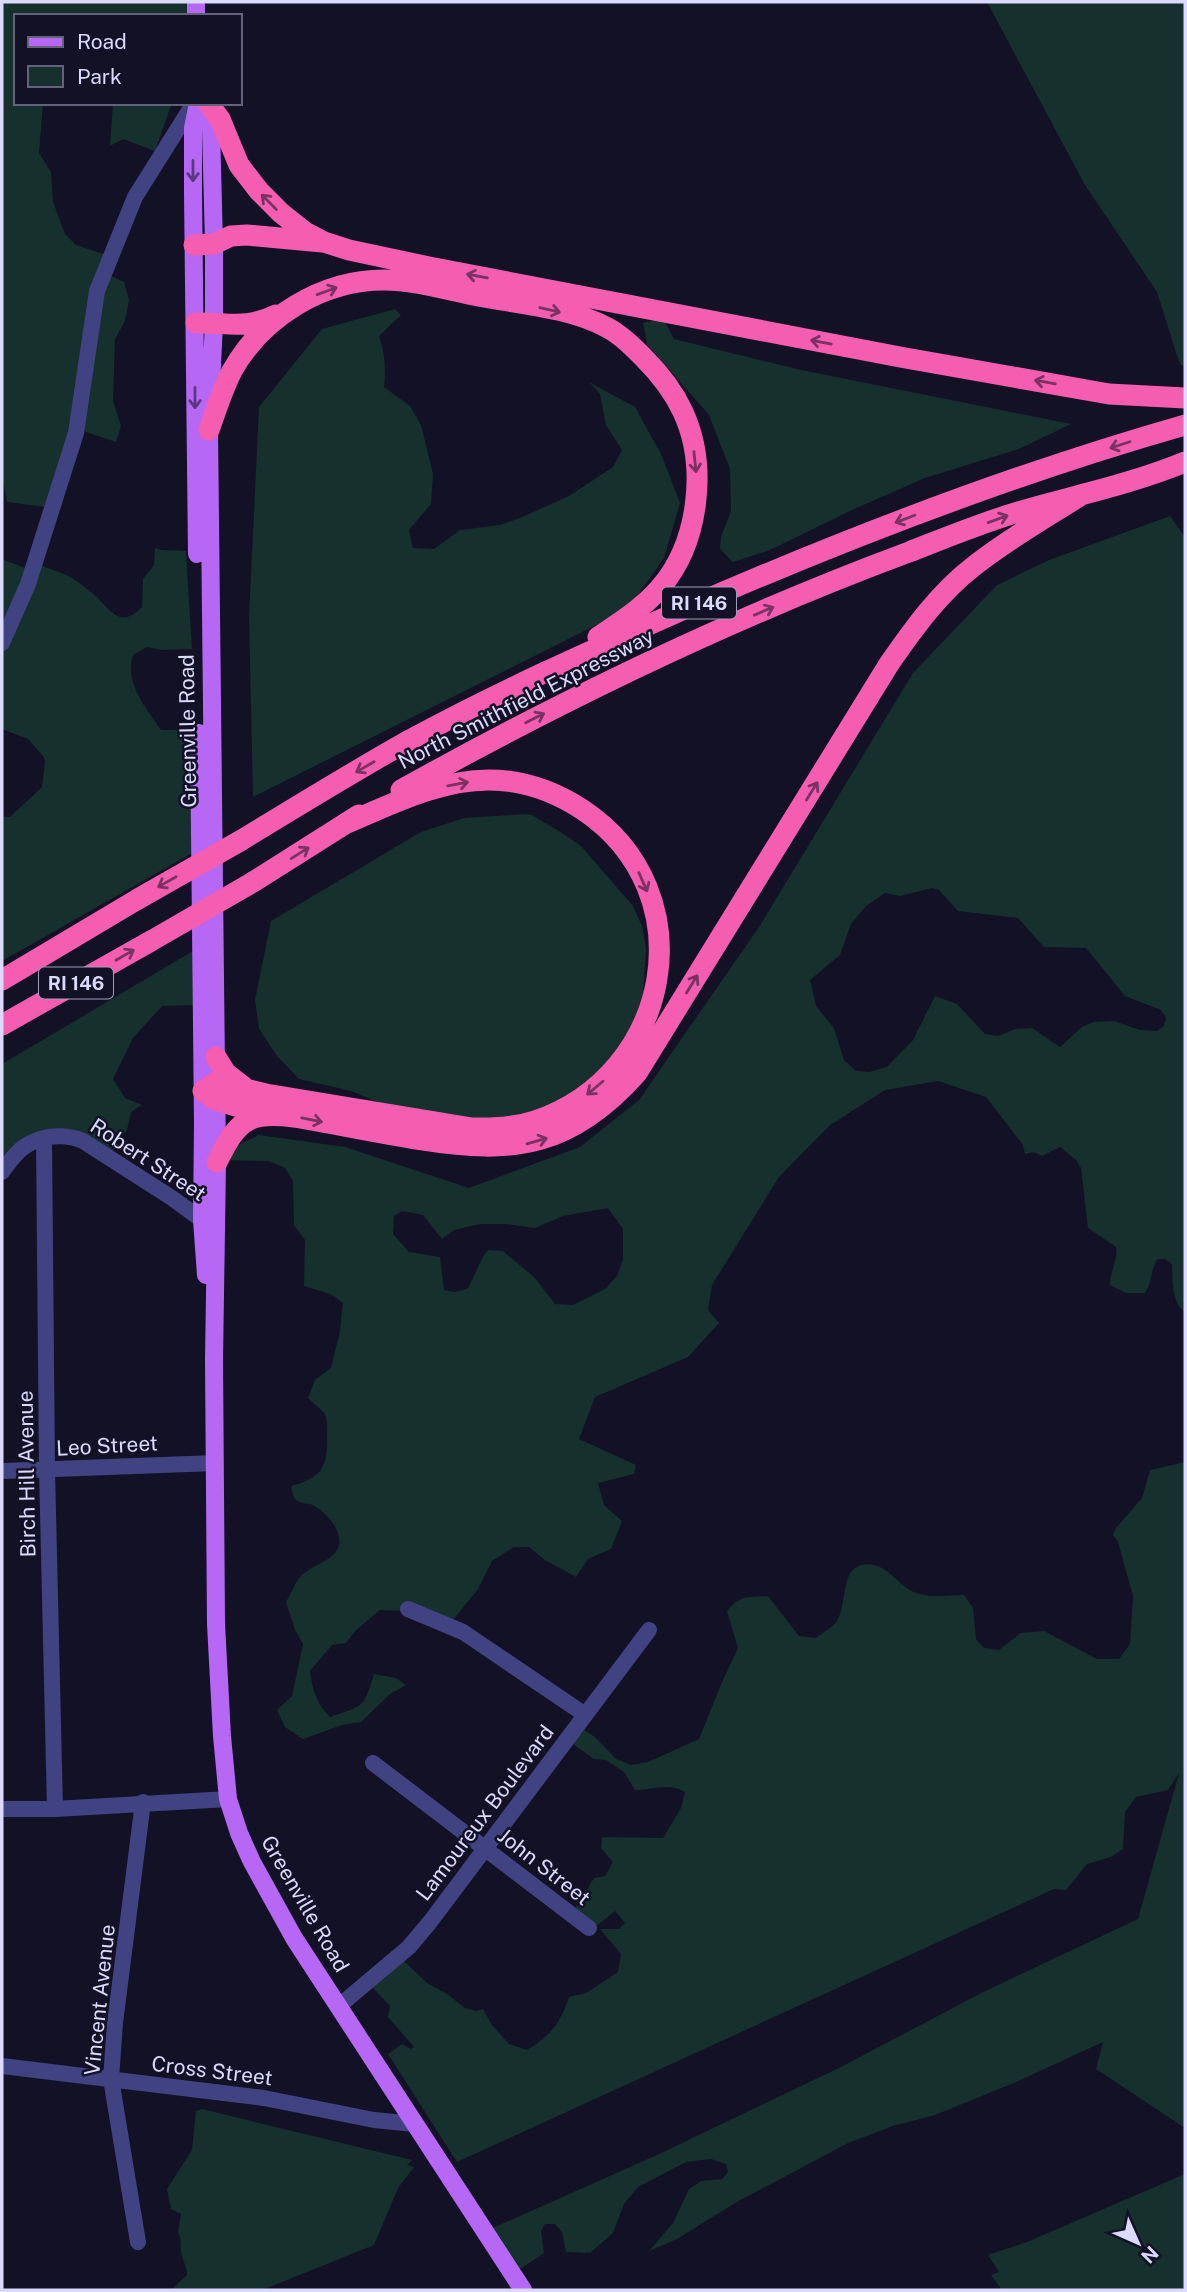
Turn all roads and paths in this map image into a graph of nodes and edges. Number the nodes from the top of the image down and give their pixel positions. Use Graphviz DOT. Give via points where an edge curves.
graph roads {
  1 [pos="200,105"];
  2 [pos="202,105"];
  3 [pos="203,105"];
  4 [pos="324,243"];
  5 [pos="204,245"];
  6 [pos="284,311"];
  7 [pos="205,322"];
  8 [pos="1185,398"];
  9 [pos="1185,425"];
  10 [pos="209,430"];
  11 [pos="1185,462"];
  12 [pos="1083,494"];
  13 [pos="2,643"];
  14 [pos="537,676"];
  15 [pos="348,823"];
  16 [pos="2,980"];
  17 [pos="2,1025"];
  18 [pos="216,1057"];
  19 [pos="245,1088"];
  20 [pos="211,1091"];
  21 [pos="266,1115"];
  22 [pos="44,1139"];
  23 [pos="217,1161"];
  24 [pos="2,1172"];
  25 [pos="202,1220"];
  26 [pos="214,1360"];
  27 [pos="215,1463"];
  28 [pos="47,1470"];
  29 [pos="2,1471"];
  30 [pos="408,1609"];
  31 [pos="649,1630"];
  32 [pos="584,1714"];
  33 [pos="373,1763"];
  34 [pos="228,1799"];
  35 [pos="143,1802"];
  36 [pos="55,1809"];
  37 [pos="2,1810"];
  38 [pos="486,1848"];
  39 [pos="589,1928"];
  40 [pos="339,2006"];
  41 [pos="2,2066"];
  42 [pos="111,2079"];
  43 [pos="415,2124"];
  44 [pos="138,2242"];
  45 [pos="523,2290"];
  1 -- 13 [label="street" via="135,197 97,291 76,433 28,584"];
  2 -- 5 [label="main road, Greenville Road" via="211,128"];
  4 -- 3 [label="highway, one-way" via="281,213 249,179 220,119"];
  4 -- 5 [label="highway" via="247,235"];
  8 -- 4 [label="highway, one-way" via="1109,394 925,361"];
  5 -- 7 [label="main road, Greenville Road"];
  6 -- 7 [label="highway" via="244,326"];
  6 -- 10 [label="highway" via="233,368"];
  6 -- 14 [label="highway, one-way" via="345,285 383,280 411,283 533,305 607,327 663,377 684,414 695,456 697,492 686,541 667,578 636,611"];
  7 -- 10 [label="main road, Greenville Road"];
  7 -- 20 [label="main road, Greenville Road, one-way" via="195,406"];
  9 -- 14 [label="highway, North Smithfield Expressway / RI 146, one-way" via="990,488 808,557"];
  10 -- 18 [label="main road, Greenville Road"];
  11 -- 12 [label="highway, North Smithfield Expressway / RI 146"];
  15 -- 12 [label="highway, North Smithfield Expressway / RI 146, one-way" via="490,741 730,625 906,553"];
  21 -- 12 [label="highway, one-way" via="460,1146 493,1147 524,1145 556,1135 603,1108 637,1073 919,620 974,566"];
  14 -- 16 [label="highway, North Smithfield Expressway / RI 146, one-way, bridge" via="408,741"];
  17 -- 15 [label="highway, North Smithfield Expressway / RI 146, one-way, bridge"];
  15 -- 19 [label="highway, one-way" via="419,794 466,782 513,781 565,798 609,830 646,888 659,942 652,1005 632,1047 604,1080 577,1102 533,1122 505,1128 472,1128"];
  18 -- 19 [label="highway" via="226,1073"];
  18 -- 20 [label="main road, Greenville Road"];
  19 -- 20 [label="highway"];
  20 -- 21 [label="highway"];
  20 -- 23 [label="main road, Greenville Road"];
  20 -- 25 [label="main road, Greenville Road"];
  21 -- 23 [label="highway" via="241,1127"];
  22 -- 24 [label="street" via="24,1146"];
  22 -- 25 [label="street, Robert Street" via="65,1135 83,1141"];
  22 -- 28 [label="street, Birch Hill Avenue"];
  23 -- 26 [label="main road, Greenville Road"];
  25 -- 26 [label="main road, Greenville Road"];
  26 -- 27 [label="main road, Greenville Road"];
  27 -- 28 [label="street, Leo Street"];
  27 -- 34 [label="main road, Greenville Road" via="216,1624"];
  28 -- 29 [label="street, Leo Street"];
  28 -- 36 [label="street, Birch Hill Avenue"];
  30 -- 32 [label="street" via="463,1633"];
  31 -- 32 [label="street, Lamoureux Boulevard"];
  32 -- 38 [label="street, Lamoureux Boulevard"];
  33 -- 38 [label="street, John Street"];
  34 -- 35 [label="street"];
  34 -- 40 [label="main road, Greenville Road" via="269,1896"];
  35 -- 36 [label="street"];
  35 -- 42 [label="street, Vincent Avenue"];
  36 -- 37 [label="street"];
  38 -- 39 [label="street, John Street"];
  38 -- 40 [label="street, Lamoureux Boulevard" via="410,1947"];
  40 -- 43 [label="main road, Greenville Road"];
  41 -- 42 [label="street, Cross Street"];
  42 -- 43 [label="street, Cross Street" via="264,2098"];
  42 -- 44 [label="street, Vincent Avenue"];
  43 -- 45 [label="main road, Greenville Road"];
}
